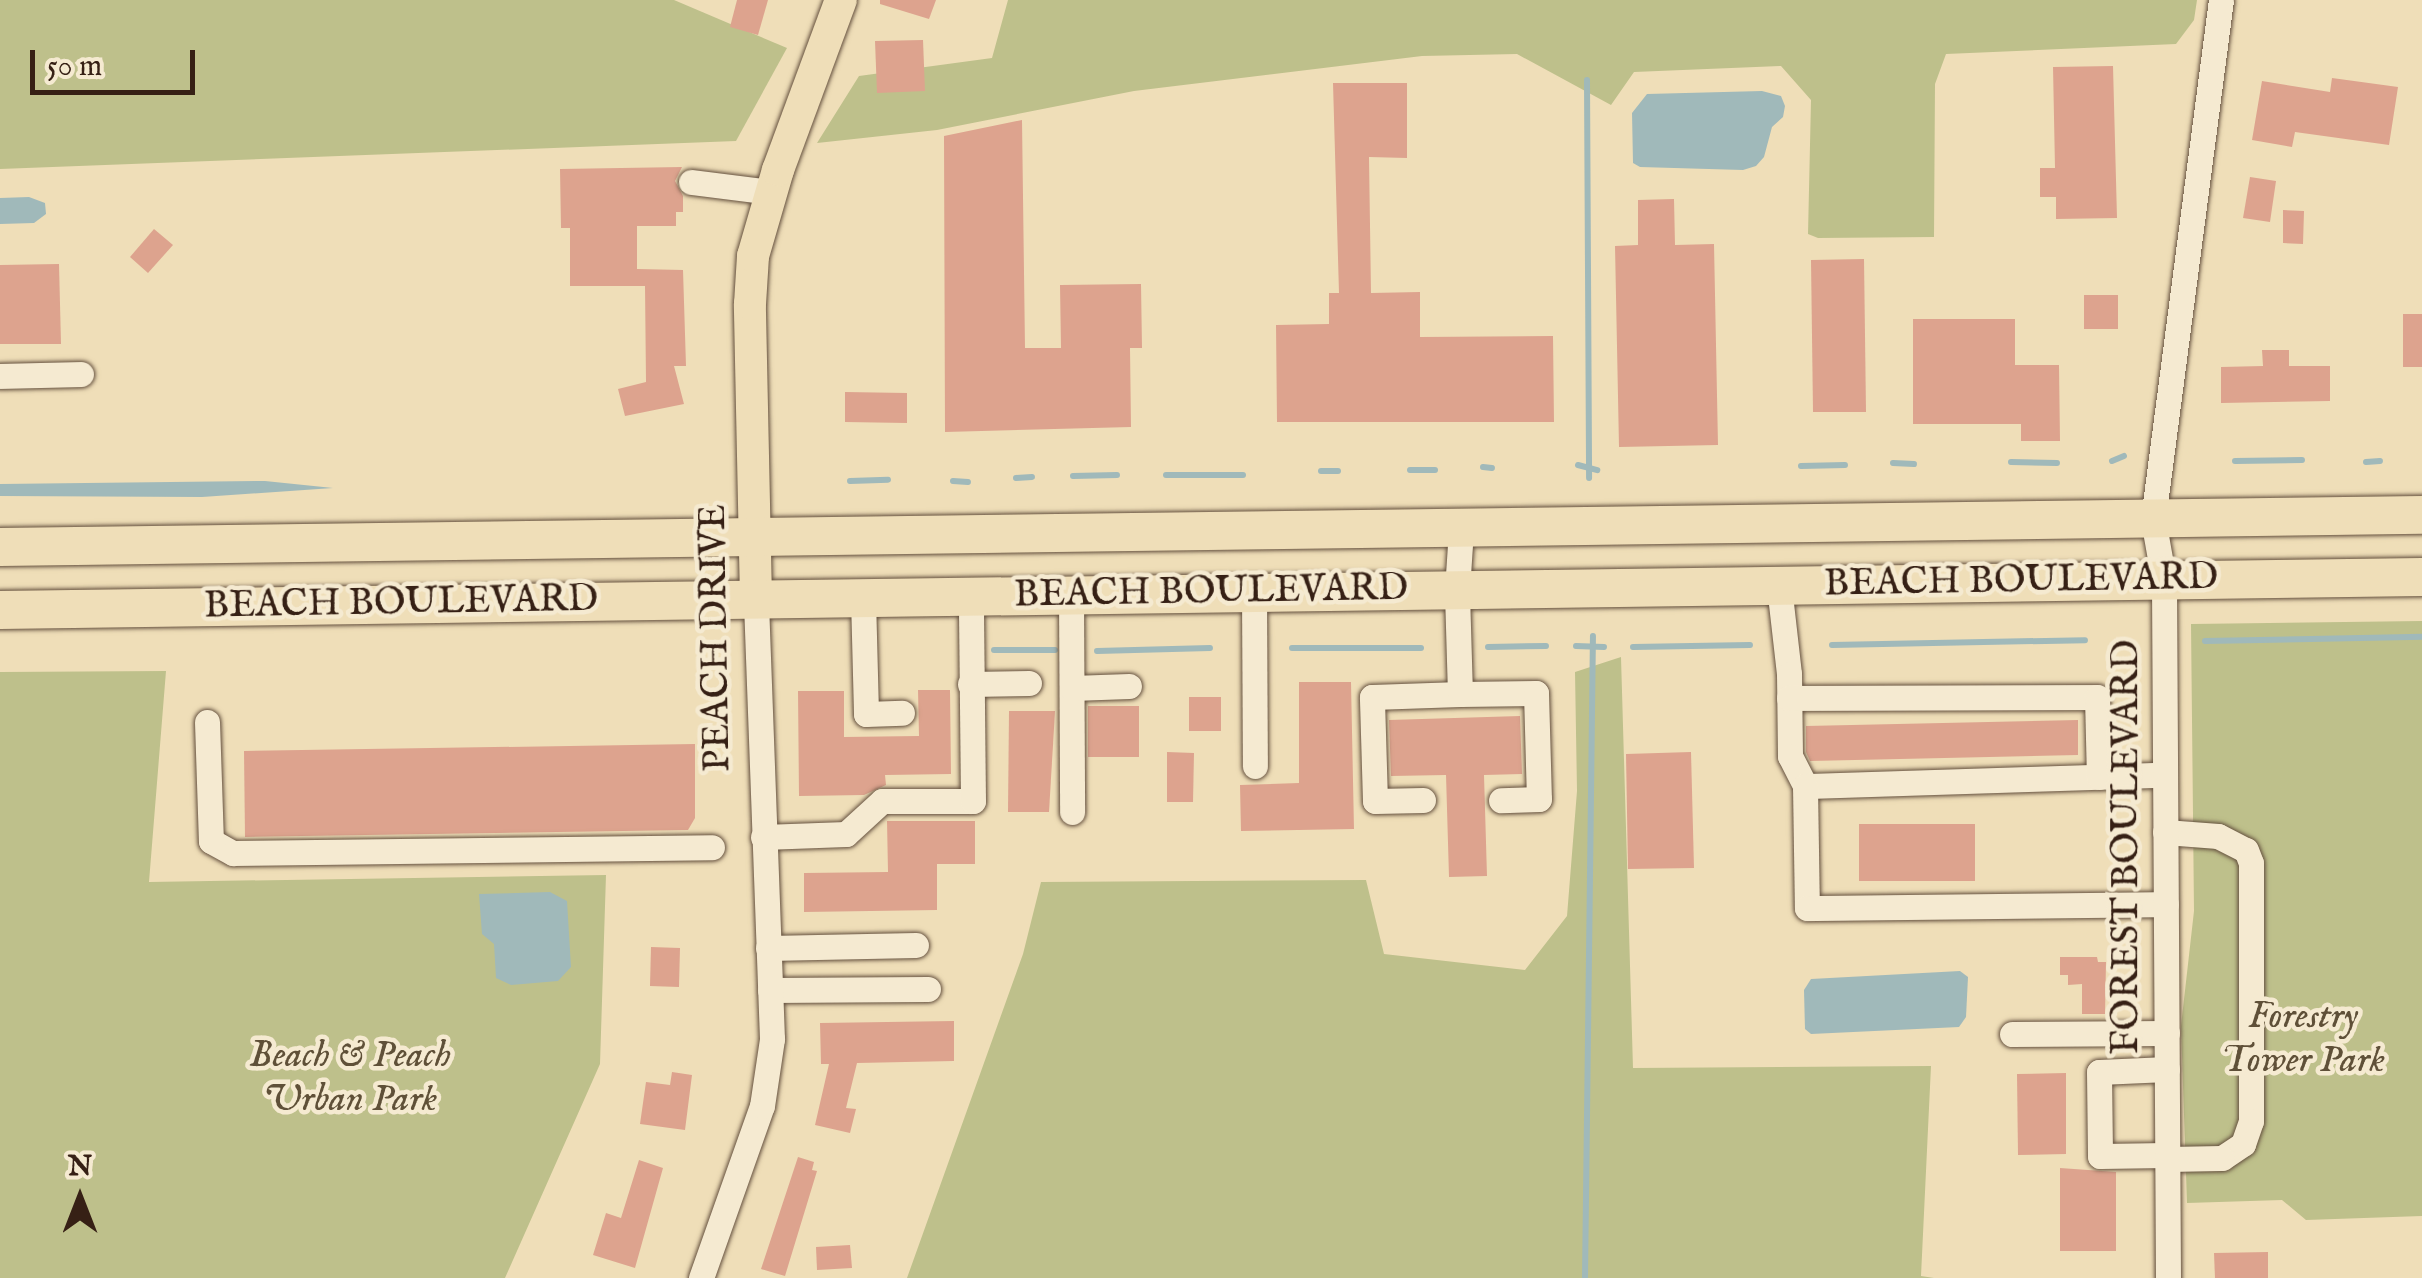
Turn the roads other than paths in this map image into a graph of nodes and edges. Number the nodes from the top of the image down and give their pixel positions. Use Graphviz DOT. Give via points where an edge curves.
graph roads {
  1 [pos="841,0"];
  2 [pos="2221,0"];
  3 [pos="691,182"];
  4 [pos="771,192"];
  5 [pos="81,374"];
  6 [pos="0,376"];
  7 [pos="2422,515"];
  8 [pos="2154,519"];
  9 [pos="1461,528"];
  10 [pos="754,538"];
  11 [pos="0,548"];
  12 [pos="2422,577"];
  13 [pos="2164,580"];
  14 [pos="1779,586"];
  15 [pos="1457,590"];
  16 [pos="1254,593"];
  17 [pos="1072,595"];
  18 [pos="971,597"];
  19 [pos="863,598"];
  20 [pos="756,599"];
  21 [pos="0,610"];
  22 [pos="1029,683"];
  23 [pos="970,684"];
  24 [pos="1129,686"];
  25 [pos="1072,688"];
  26 [pos="1460,694"];
  27 [pos="1788,698"];
  28 [pos="902,713"];
  29 [pos="207,722"];
  30 [pos="1255,766"];
  31 [pos="2165,775"];
  32 [pos="2099,776"];
  33 [pos="1805,786"];
  34 [pos="1423,800"];
  35 [pos="1500,800"];
  36 [pos="1072,812"];
  37 [pos="2165,832"];
  38 [pos="762,837"];
  39 [pos="712,847"];
  40 [pos="2166,904"];
  41 [pos="916,946"];
  42 [pos="768,948"];
  43 [pos="928,989"];
  44 [pos="770,990"];
  45 [pos="2166,1033"];
  46 [pos="2012,1034"];
  47 [pos="2167,1069"];
  48 [pos="2168,1157"];
  49 [pos="701,1278"];
  50 [pos="2168,1278"];
  1 -- 4 [label="main road, PEACH DRIVE"];
  2 -- 8 [label="street, FOREST BOULEVARD"];
  3 -- 4 [label="street"];
  4 -- 10 [label="main road, PEACH DRIVE" via="753,256 750,304"];
  5 -- 6 [label="street"];
  7 -- 8 [label="highway"];
  8 -- 9 [label="highway"];
  8 -- 13 [label="street, FOREST BOULEVARD"];
  9 -- 10 [label="highway"];
  9 -- 15 [label="street"];
  10 -- 11 [label="highway"];
  10 -- 20 [label="main road, PEACH DRIVE"];
  12 -- 13 [label="highway, BEACH BOULEVARD"];
  13 -- 14 [label="highway, BEACH BOULEVARD"];
  13 -- 31 [label="street, FOREST BOULEVARD"];
  14 -- 15 [label="highway, BEACH BOULEVARD"];
  14 -- 27 [label="street"];
  15 -- 16 [label="highway, BEACH BOULEVARD"];
  15 -- 26 [label="street"];
  16 -- 17 [label="highway, BEACH BOULEVARD"];
  16 -- 30 [label="street"];
  17 -- 18 [label="highway, BEACH BOULEVARD"];
  17 -- 25 [label="street"];
  18 -- 19 [label="highway, BEACH BOULEVARD"];
  18 -- 23 [label="street"];
  19 -- 20 [label="highway, BEACH BOULEVARD"];
  19 -- 28 [label="street" via="866,714"];
  20 -- 21 [label="highway, BEACH BOULEVARD"];
  20 -- 38 [label="street, PEACH DRIVE"];
  22 -- 23 [label="street"];
  23 -- 38 [label="street" via="973,801 882,801 846,834"];
  24 -- 25 [label="street"];
  25 -- 36 [label="street"];
  26 -- 34 [label="street" via="1372,697 1375,802"];
  26 -- 35 [label="street" via="1536,693 1539,798"];
  27 -- 32 [label="street" via="2097,697"];
  27 -- 33 [label="street" via="1790,756"];
  29 -- 39 [label="street" via="211,841 233,853"];
  31 -- 32 [label="street"];
  31 -- 37 [label="street, FOREST BOULEVARD"];
  32 -- 33 [label="street"];
  33 -- 40 [label="street" via="1807,908"];
  37 -- 40 [label="street, FOREST BOULEVARD"];
  37 -- 48 [label="street" via="2218,836 2246,850 2252,863 2251,1121 2243,1144 2222,1158"];
  38 -- 42 [label="street, PEACH DRIVE"];
  40 -- 45 [label="street, FOREST BOULEVARD"];
  41 -- 42 [label="street"];
  42 -- 44 [label="street, PEACH DRIVE"];
  43 -- 44 [label="street"];
  44 -- 49 [label="street, PEACH DRIVE" via="772,1039 762,1106"];
  45 -- 46 [label="street"];
  45 -- 47 [label="street, FOREST BOULEVARD"];
  47 -- 48 [label="street, FOREST BOULEVARD"];
  47 -- 48 [label="street" via="2100,1072 2100,1156"];
  48 -- 50 [label="street, FOREST BOULEVARD"];
}
